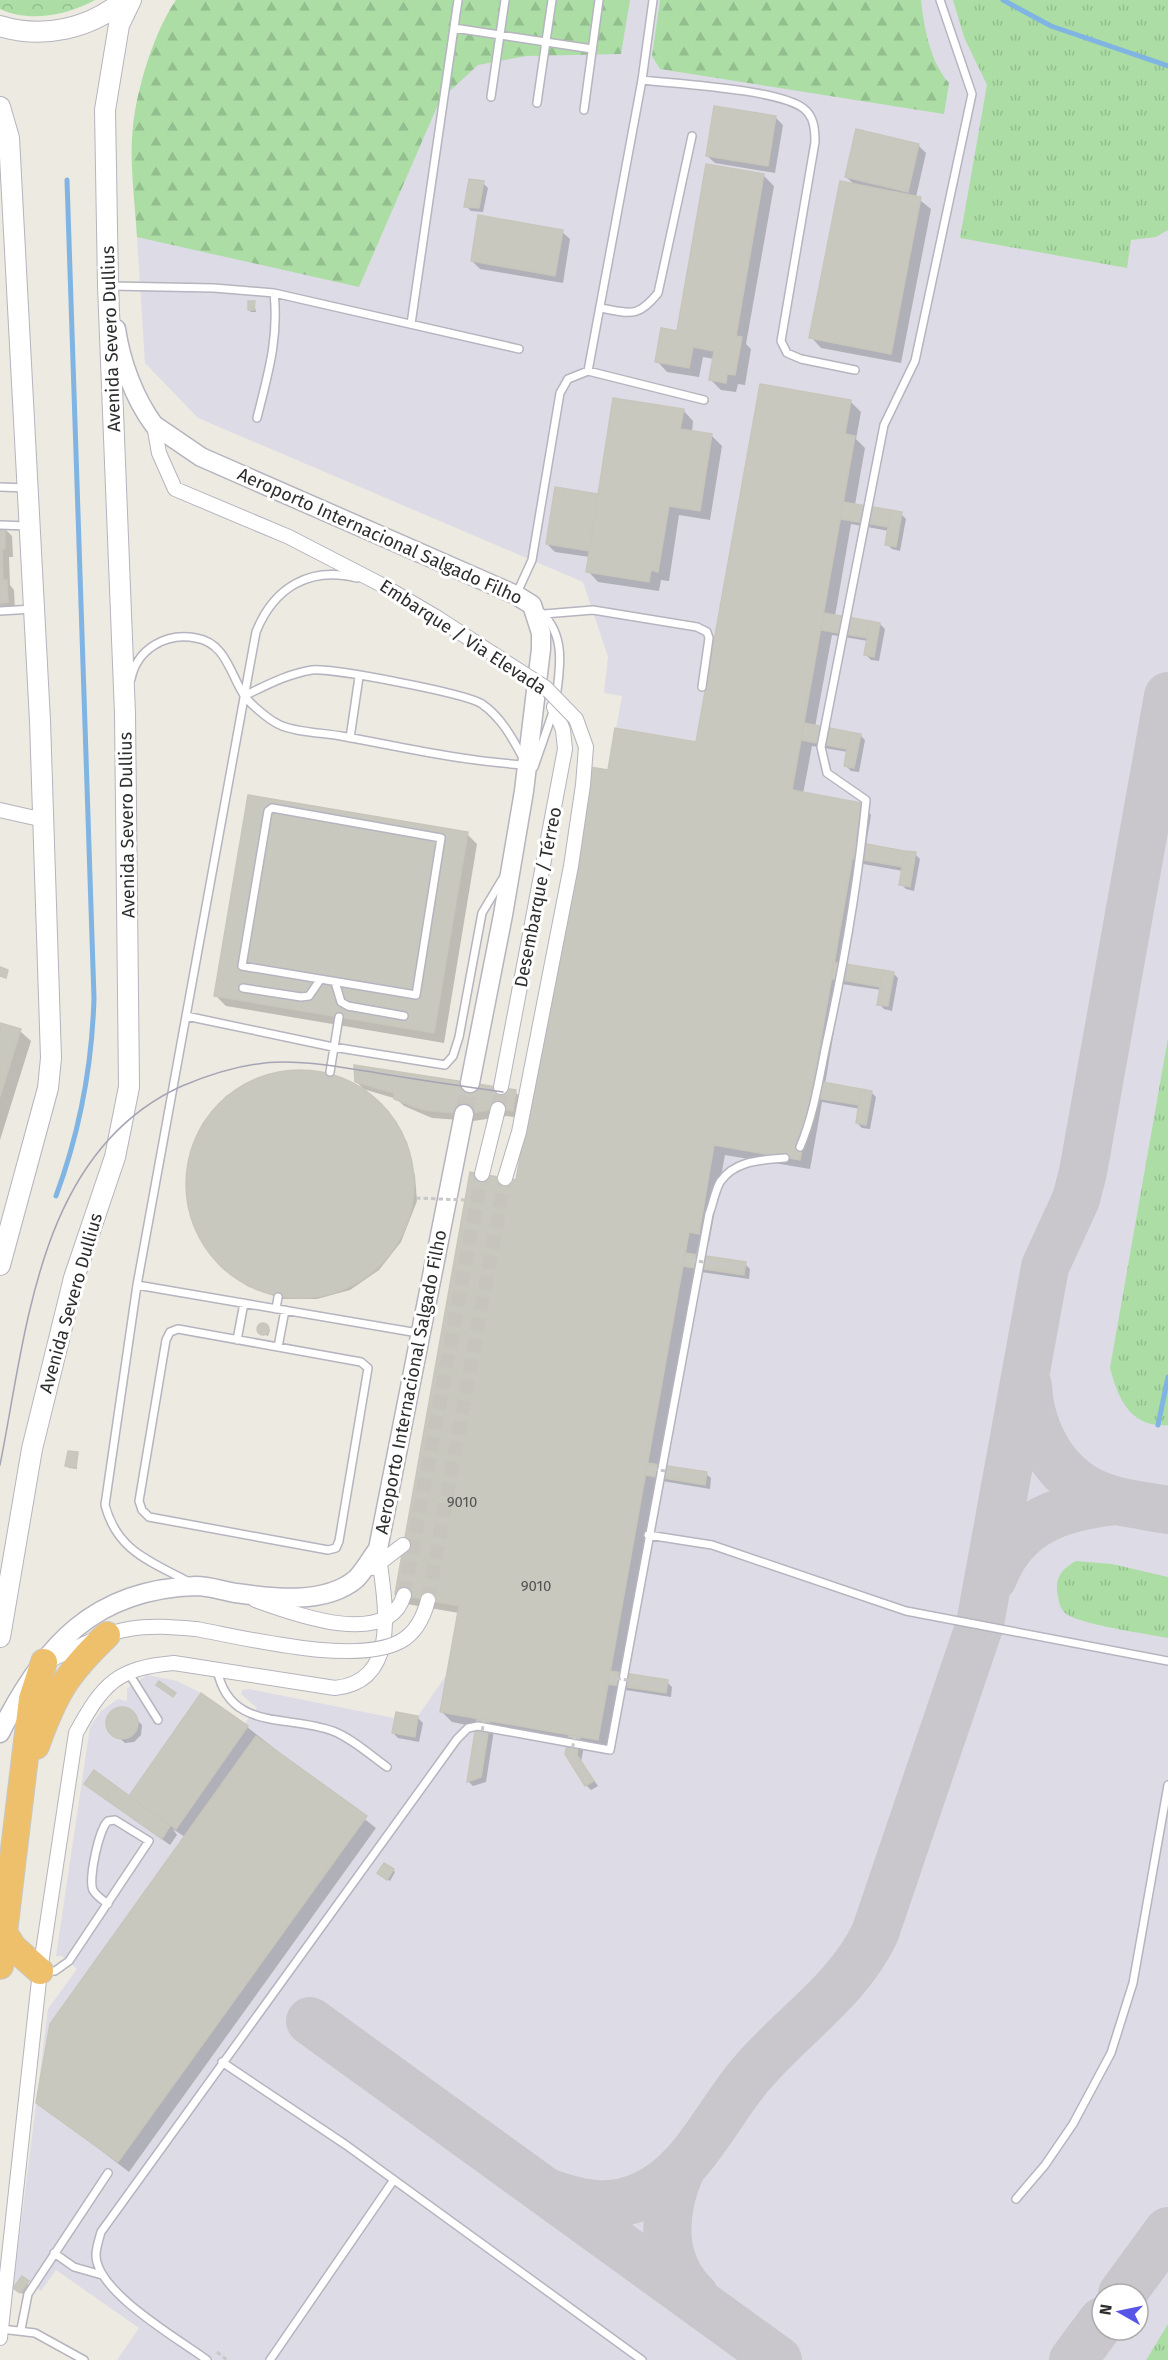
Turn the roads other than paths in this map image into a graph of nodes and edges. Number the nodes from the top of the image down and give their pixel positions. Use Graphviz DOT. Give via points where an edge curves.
graph roads {
  1 [pos="124,0"];
  2 [pos="131,0"];
  3 [pos="458,0"];
  4 [pos="505,0"];
  5 [pos="552,0"];
  6 [pos="599,0"];
  7 [pos="653,0"];
  8 [pos="940,0"];
  9 [pos="0,26"];
  10 [pos="454,28"];
  11 [pos="501,35"];
  12 [pos="546,42"];
  13 [pos="592,50"];
  14 [pos="642,80"];
  15 [pos="491,97"];
  16 [pos="537,103"];
  17 [pos="0,107"];
  18 [pos="584,110"];
  19 [pos="692,136"];
  20 [pos="5,163"];
  21 [pos="108,286"];
  22 [pos="274,293"];
  23 [pos="600,308"];
  24 [pos="411,324"];
  25 [pos="519,349"];
  26 [pos="855,370"];
  27 [pos="588,371"];
  28 [pos="704,400"];
  29 [pos="257,418"];
  30 [pos="154,425"];
  31 [pos="0,487"];
  32 [pos="26,488"];
  33 [pos="0,525"];
  34 [pos="28,526"];
  35 [pos="380,584"];
  36 [pos="516,595"];
  37 [pos="33,609"];
  38 [pos="538,609"];
  39 [pos="0,611"];
  40 [pos="359,677"];
  41 [pos="702,687"];
  42 [pos="244,696"];
  43 [pos="554,707"];
  44 [pos="125,714"];
  45 [pos="351,738"];
  46 [pos="527,765"];
  47 [pos="524,791"];
  48 [pos="0,810"];
  49 [pos="44,820"];
  50 [pos="510,866"];
  51 [pos="320,980"];
  52 [pos="335,982"];
  53 [pos="243,988"];
  54 [pos="186,1016"];
  55 [pos="404,1016"];
  56 [pos="339,1017"];
  57 [pos="333,1047"];
  58 [pos="330,1072"];
  59 [pos="470,1083"];
  60 [pos="501,1087"];
  61 [pos="498,1108"];
  62 [pos="464,1114"];
  63 [pos="800,1147"];
  64 [pos="785,1158"];
  65 [pos="482,1174"];
  66 [pos="505,1178"];
  67 [pos="0,1265"];
  68 [pos="137,1285"];
  69 [pos="279,1297"];
  70 [pos="244,1303"];
  71 [pos="276,1309"];
  72 [pos="285,1310"];
  73 [pos="421,1334"];
  74 [pos="237,1340"];
  75 [pos="278,1347"];
  76 [pos="648,1535"];
  77 [pos="403,1545"];
  78 [pos="379,1557"];
  79 [pos="198,1586"];
  80 [pos="237,1593"];
  81 [pos="404,1596"];
  82 [pos="428,1600"];
  83 [pos="384,1621"];
  84 [pos="107,1635"];
  85 [pos="0,1638"];
  86 [pos="1168,1661"];
  87 [pos="44,1662"];
  88 [pos="217,1669"];
  89 [pos="128,1672"];
  90 [pos="158,1720"];
  91 [pos="0,1733"];
  92 [pos="387,1767"];
  93 [pos="1168,1785"];
  94 [pos="20,1791"];
  95 [pos="108,1904"];
  96 [pos="3,1931"];
  97 [pos="0,1966"];
  98 [pos="40,1971"];
  99 [pos="222,2062"];
  100 [pos="108,2174"];
  101 [pos="393,2181"];
  102 [pos="1016,2199"];
  103 [pos="54,2253"];
  104 [pos="102,2275"];
  105 [pos="21,2330"];
  106 [pos="1,2334"];
  107 [pos="84,2360"];
  108 [pos="207,2360"];
  109 [pos="270,2360"];
  110 [pos="642,2360"];
  1 -- 9 [label="main road" via="88,23 60,30 31,32"];
  2 -- 21 [label="main road, Avenida Severo Dullius" via="119,25 105,110"];
  3 -- 10 [label="lane"];
  4 -- 11 [label="lane"];
  5 -- 12 [label="lane"];
  6 -- 13 [label="lane"];
  7 -- 14 [label="lane"];
  8 -- 63 [label="lane" via="972,94 915,361 884,425 821,747 827,773 866,800 858,879 832,1018"];
  10 -- 11 [label="lane"];
  10 -- 24 [label="lane"];
  11 -- 12 [label="lane"];
  11 -- 15 [label="lane"];
  12 -- 13 [label="lane"];
  12 -- 16 [label="lane"];
  13 -- 18 [label="lane"];
  14 -- 23 [label="lane"];
  14 -- 26 [label="lane" via="743,91 804,108 814,122 815,141 781,341 788,353 801,359"];
  17 -- 20 [label="main road" via="9,138"];
  19 -- 23 [label="lane" via="658,293 645,309 633,314"];
  20 -- 32 [label="main road"];
  21 -- 22 [label="lane"];
  21 -- 30 [label="street, Aeroporto Internacional Salgado Filho" via="119,348 141,404"];
  21 -- 44 [label="main road, Avenida Severo Dullius"];
  22 -- 24 [label="lane"];
  22 -- 29 [label="lane" via="274,348"];
  23 -- 27 [label="lane"];
  24 -- 25 [label="lane"];
  27 -- 28 [label="lane"];
  27 -- 36 [label="lane" via="568,379 560,393 532,560"];
  30 -- 35 [label="street, Embarque / Via Elevada" via="159,453 175,489 289,537"];
  30 -- 36 [label="street, Aeroporto Internacional Salgado Filho" via="201,457"];
  31 -- 32 [label="lane"];
  32 -- 34 [label="main road"];
  33 -- 34 [label="lane"];
  34 -- 37 [label="main road"];
  35 -- 42 [label="lane" via="339,573 309,576 284,590 264,612 256,632"];
  35 -- 66 [label="street, Embarque / Via Elevada, bridge" via="546,688 576,719 586,747 570,866 519,1132"];
  36 -- 38 [label="street, Aeroporto Internacional Salgado Filho"];
  37 -- 39 [label="lane"];
  37 -- 49 [label="main road"];
  38 -- 41 [label="lane" via="593,610 697,627 710,638"];
  38 -- 43 [label="lane" via="558,638 559,676"];
  38 -- 46 [label="street, Aeroporto Internacional Salgado Filho" via="541,649"];
  40 -- 42 [label="lane" via="316,670 289,674"];
  40 -- 45 [label="lane"];
  40 -- 46 [label="lane" via="442,691 482,704 500,720"];
  42 -- 44 [label="lane" via="230,664 213,645 196,638 171,639 154,644 143,653 132,673"];
  42 -- 45 [label="lane" via="279,725"];
  42 -- 54 [label="lane"];
  43 -- 47 [label="lane"];
  43 -- 60 [label="street, Desembarque / Térreo" via="566,749"];
  44 -- 85 [label="main road, Avenida Severo Dullius" via="129,1087 115,1157 74,1278 32,1449"];
  45 -- 46 [label="lane" via="459,759"];
  46 -- 47 [label="street, Aeroporto Internacional Salgado Filho"];
  47 -- 50 [label="street, Aeroporto Internacional Salgado Filho"];
  48 -- 49 [label="street"];
  49 -- 67 [label="main road" via="51,1072"];
  50 -- 57 [label="lane" via="482,913 459,1037 453,1056 445,1065"];
  50 -- 59 [label="street, Aeroporto Internacional Salgado Filho"];
  51 -- 52 [label="lane"];
  51 -- 52 [label="lane" via="242,966 269,809 439,836 442,840 416,995"];
  51 -- 53 [label="lane" via="309,996 301,998"];
  52 -- 55 [label="lane" via="341,1002 348,1006"];
  54 -- 57 [label="lane"];
  54 -- 68 [label="lane"];
  56 -- 57 [label="lane"];
  57 -- 58 [label="lane"];
  61 -- 65 [label="street"];
  62 -- 73 [label="street, Aeroporto Internacional Salgado Filho"];
  64 -- 76 [label="lane" via="750,1161 720,1182 705,1233"];
  68 -- 70 [label="lane"];
  68 -- 79 [label="lane" via="105,1505 111,1527 126,1546"];
  69 -- 71 [label="lane"];
  70 -- 71 [label="lane"];
  70 -- 74 [label="lane"];
  71 -- 72 [label="lane"];
  72 -- 73 [label="lane"];
  72 -- 75 [label="lane"];
  73 -- 78 [label="street, Aeroporto Internacional Salgado Filho"];
  74 -- 75 [label="lane"];
  74 -- 75 [label="lane" via="178,1329 170,1332 140,1501 142,1510 149,1517 328,1550 336,1548 368,1368 362,1362"];
  76 -- 86 [label="lane" via="712,1545 906,1611"];
  76 -- 99 [label="lane" via="610,1750 478,1726 468,1728"];
  77 -- 78 [label="street"];
  78 -- 80 [label="street, Aeroporto Internacional Salgado Filho" via="335,1591 306,1598"];
  78 -- 83 [label="street"];
  79 -- 80 [label="street, Aeroporto Internacional Salgado Filho"];
  79 -- 87 [label="street, Aeroporto Internacional Salgado Filho" via="144,1592 108,1606 78,1624"];
  80 -- 83 [label="street" via="311,1620 349,1624"];
  81 -- 83 [label="street" via="400,1606"];
  82 -- 84 [label="street, bridge" via="421,1622 404,1640 378,1648 327,1651 195,1629 152,1626"];
  83 -- 88 [label="street" via="381,1658 369,1677 352,1687 335,1688"];
  84 -- 87 [label="street"];
  84 -- 94 [label="highway" via="75,1665 60,1689"];
  87 -- 91 [label="street, Aeroporto Internacional Salgado Filho"];
  87 -- 94 [label="highway" via="32,1699"];
  88 -- 89 [label="street" via="174,1662"];
  88 -- 92 [label="lane" via="224,1694 251,1715 334,1731"];
  89 -- 90 [label="lane"];
  89 -- 98 [label="street" via="110,1682 76,1732"];
  93 -- 102 [label="lane" via="1133,1983 1111,2053 1073,2124"];
  94 -- 96 [label="highway"];
  95 -- 95 [label="lane" via="149,1841 115,1820 108,1821 100,1831 92,1882 97,1895"];
  95 -- 98 [label="lane" via="69,1962 55,1971"];
  96 -- 97 [label="highway"];
  96 -- 98 [label="highway" via="13,1947"];
  98 -- 106 [label="street"];
  99 -- 101 [label="lane"];
  99 -- 104 [label="lane" via="100,2232 96,2256"];
  100 -- 103 [label="lane"];
  101 -- 109 [label="lane"];
  101 -- 110 [label="lane"];
  103 -- 104 [label="lane" via="74,2267"];
  103 -- 105 [label="lane" via="26,2300"];
  104 -- 108 [label="lane" via="115,2292"];
  105 -- 106 [label="lane"];
  105 -- 107 [label="lane" via="35,2333"];
}
